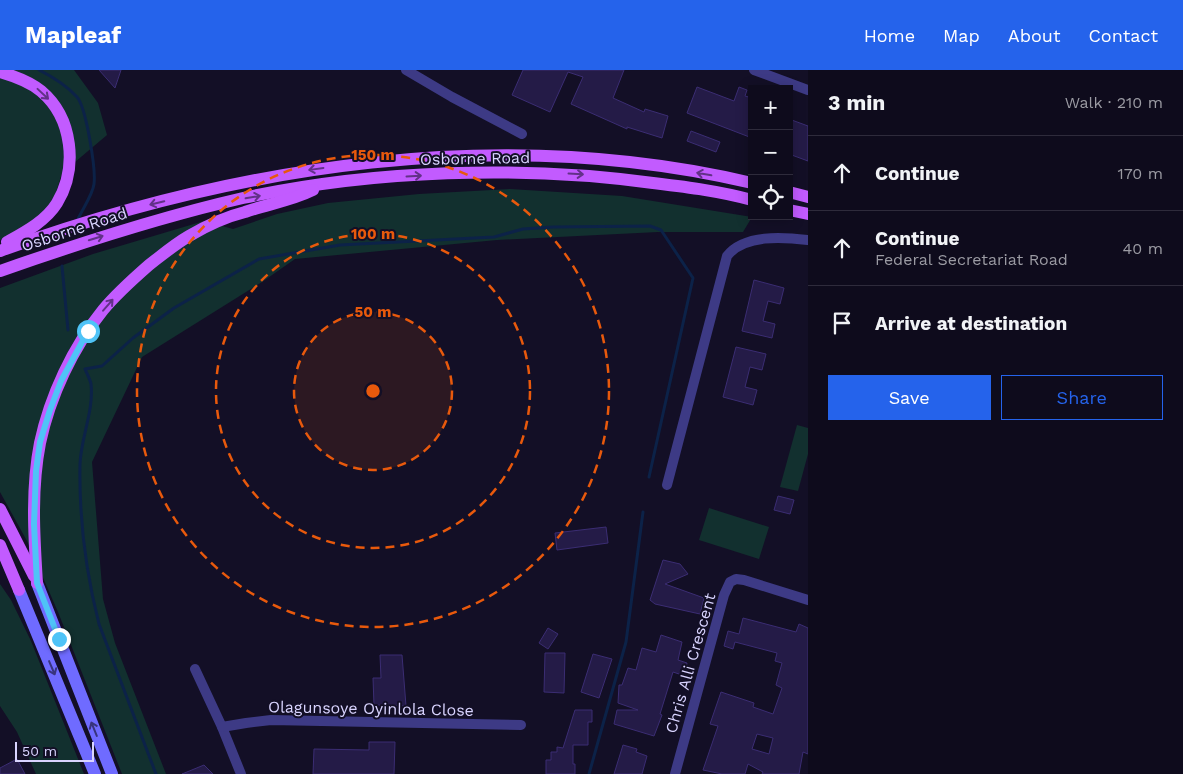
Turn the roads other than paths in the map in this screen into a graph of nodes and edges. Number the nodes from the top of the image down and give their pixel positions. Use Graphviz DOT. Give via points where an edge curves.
graph roads {
  1 [pos="406,70"];
  2 [pos="754,70"];
  3 [pos="0,72"];
  4 [pos="808,90"];
  5 [pos="522,134"];
  6 [pos="748,182"];
  7 [pos="327,184"];
  8 [pos="793,193"];
  9 [pos="808,197"];
  10 [pos="748,199"];
  11 [pos="793,211"];
  12 [pos="808,214"];
  13 [pos="808,240"];
  14 [pos="0,247"];
  15 [pos="0,251"];
  16 [pos="0,271"];
  17 [pos="667,485"];
  18 [pos="0,509"];
  19 [pos="0,545"];
  20 [pos="3,562"];
  21 [pos="37,583"];
  22 [pos="808,600"];
  23 [pos="195,669"];
  24 [pos="521,725"];
  25 [pos="222,728"];
  26 [pos="94,774"];
  27 [pos="112,774"];
  28 [pos="241,774"];
  29 [pos="675,774"];
  1 -- 5 [label="street"];
  2 -- 4 [label="street"];
  3 -- 14 [label="main road, one-way" via="25,81 53,104 62,119 70,154 69,170 57,204 32,228"];
  6 -- 15 [label="main road, Osborne Road, one-way" via="668,168 579,158 481,157 385,161 241,182 118,212"];
  7 -- 10 [label="main road, Osborne Road, one-way" via="472,173 561,174 672,185"];
  16 -- 7 [label="main road, Osborne Road, one-way" via="89,240 178,215 244,198"];
  21 -- 7 [label="main road, one-way" via="34,499 40,442 61,381 103,310 165,252 188,237 243,212 295,199"];
  8 -- 9 [label="main road"];
  11 -- 12 [label="main road"];
  13 -- 17 [label="street" via="755,240 732,249 727,256"];
  18 -- 21 [label="main road"];
  19 -- 20 [label="main road"];
  20 -- 26 [label="main road, one-way" via="20,590"];
  27 -- 21 [label="main road, one-way"];
  22 -- 29 [label="street, Chris Alli Crescent" via="744,580 730,582"];
  23 -- 25 [label="street"];
  24 -- 25 [label="street, Olagunsoye Oyinlola Close" via="271,720"];
  25 -- 28 [label="street"];
}
